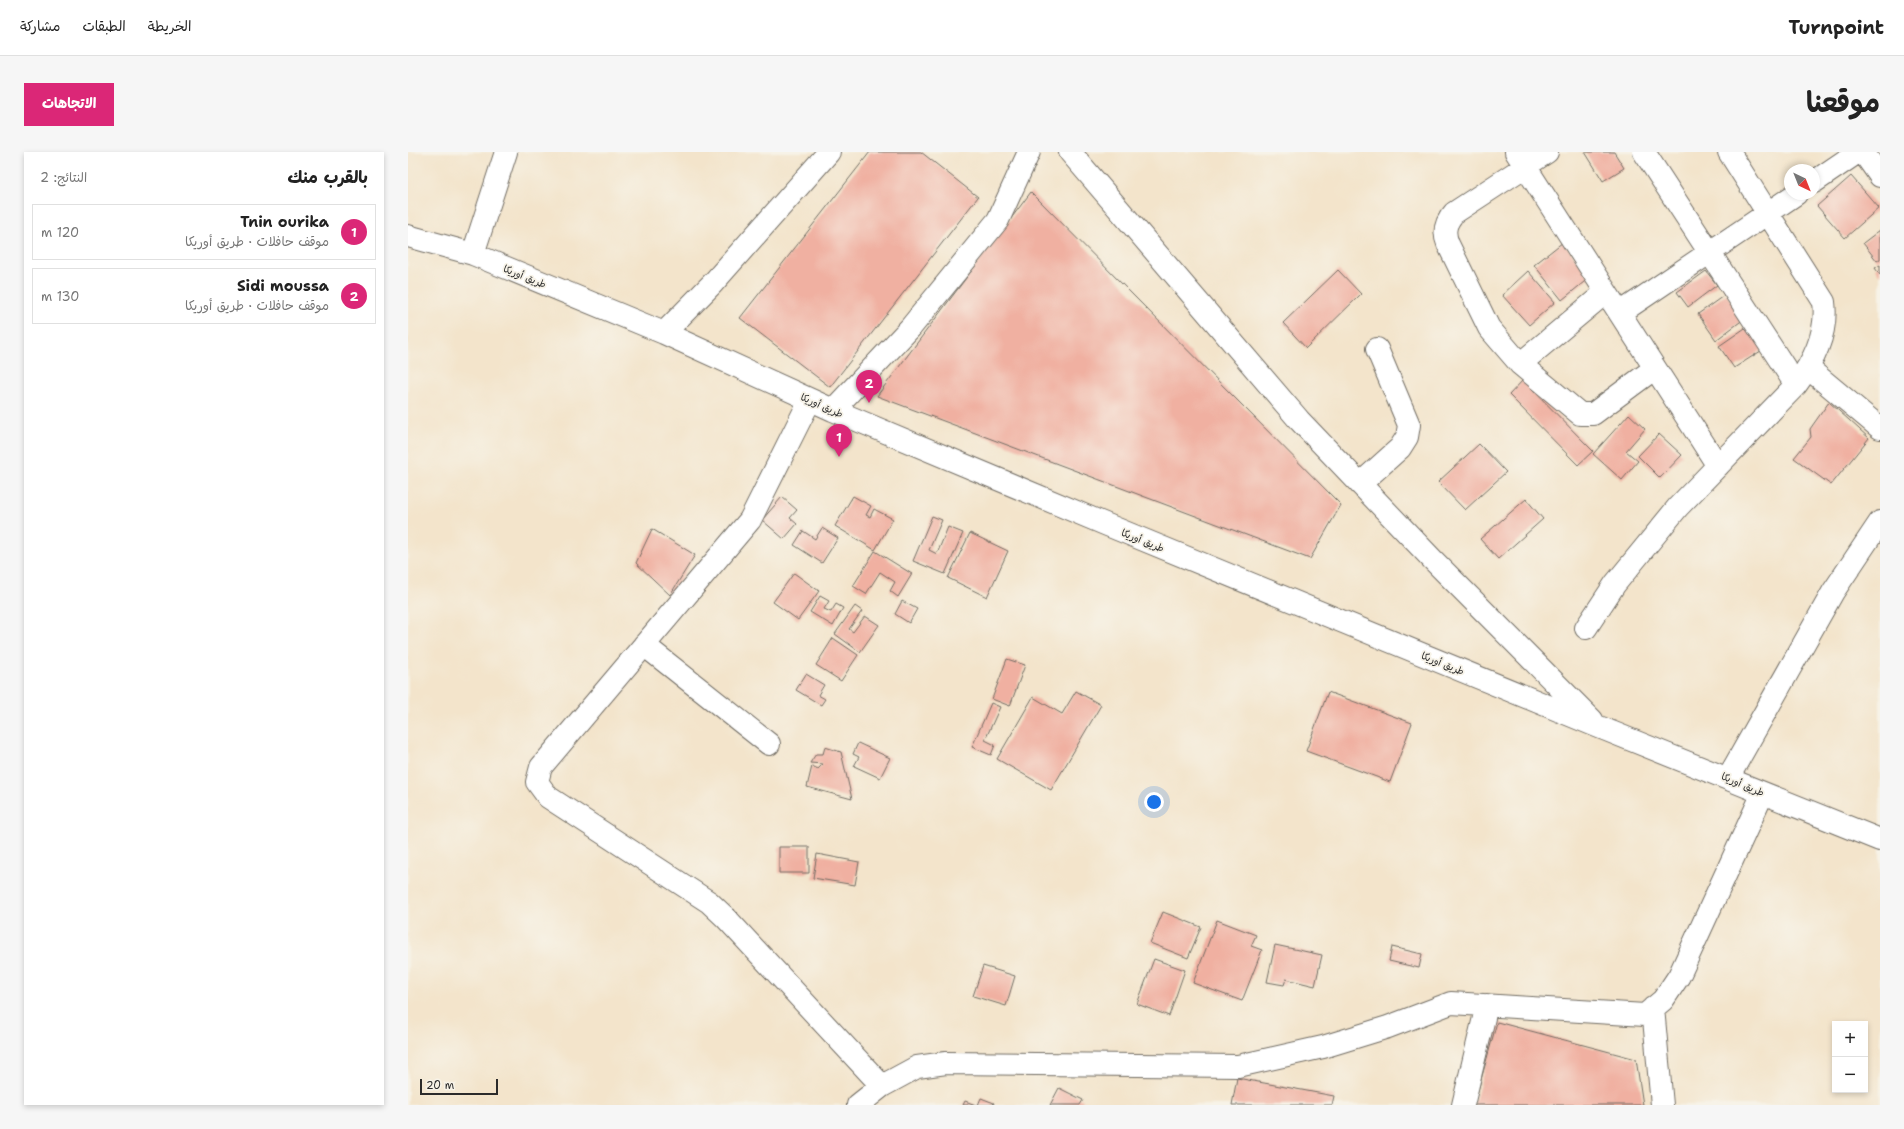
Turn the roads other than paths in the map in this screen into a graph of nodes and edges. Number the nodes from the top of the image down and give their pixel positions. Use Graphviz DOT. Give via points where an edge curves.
graph roads {
  1 [pos="506,152"];
  2 [pos="829,152"];
  3 [pos="1029,152"];
  4 [pos="1070,152"];
  5 [pos="1546,152"];
  6 [pos="1644,152"];
  7 [pos="1729,152"];
  8 [pos="1858,152"];
  9 [pos="1863,152"];
  10 [pos="1520,159"];
  11 [pos="1880,176"];
  12 [pos="1820,178"];
  13 [pos="1787,200"];
  14 [pos="1768,213"];
  15 [pos="408,236"];
  16 [pos="1708,253"];
  17 [pos="472,254"];
  18 [pos="1606,292"];
  19 [pos="1620,313"];
  20 [pos="664,333"];
  21 [pos="1377,348"];
  22 [pos="1520,364"];
  23 [pos="1655,368"];
  24 [pos="1802,377"];
  25 [pos="810,400"];
  26 [pos="833,410"];
  27 [pos="1880,428"];
  28 [pos="1718,466"];
  29 [pos="1360,484"];
  30 [pos="1880,522"];
  31 [pos="1586,628"];
  32 [pos="644,645"];
  33 [pos="1599,727"];
  34 [pos="769,744"];
  35 [pos="1728,778"];
  36 [pos="1763,793"];
  37 [pos="1880,840"];
  38 [pos="1487,1004"];
  39 [pos="1653,1008"];
  40 [pos="882,1086"];
  41 [pos="858,1105"];
  42 [pos="1463,1105"];
  43 [pos="1662,1105"];
  1 -- 17 [label="street"];
  2 -- 20 [label="street" via="713,283"];
  3 -- 26 [label="street" via="998,220 911,327"];
  4 -- 29 [label="street" via="1299,420"];
  5 -- 10 [label="street"];
  6 -- 16 [label="street"];
  7 -- 14 [label="street"];
  8 -- 12 [label="street"];
  9 -- 11 [label="street"];
  10 -- 18 [label="street"];
  10 -- 22 [label="street" via="1454,213 1446,224 1445,231 1448,244 1489,328"];
  13 -- 14 [label="street"];
  14 -- 16 [label="street"];
  14 -- 24 [label="street" via="1824,302 1825,322 1821,338"];
  15 -- 17 [label="street, طريق أوريكا"];
  16 -- 19 [label="street"];
  16 -- 24 [label="street"];
  17 -- 20 [label="street, طريق أوريكا"];
  18 -- 19 [label="street"];
  18 -- 22 [label="street"];
  19 -- 23 [label="street"];
  20 -- 25 [label="street, طريق أوريكا"];
  21 -- 29 [label="street" via="1409,425 1400,448"];
  22 -- 23 [label="street" via="1574,411 1587,415 1593,414"];
  23 -- 28 [label="street"];
  24 -- 27 [label="street"];
  24 -- 28 [label="street"];
  25 -- 26 [label="street, طريق أوريكا"];
  25 -- 32 [label="street" via="750,520"];
  26 -- 33 [label="street, طريق أوريكا"];
  28 -- 31 [label="street" via="1648,542 1615,584"];
  29 -- 33 [label="street"];
  30 -- 35 [label="street" via="1833,592"];
  32 -- 34 [label="street"];
  32 -- 40 [label="street" via="541,767 537,782 548,797 709,902"];
  33 -- 35 [label="street, طريق أوريكا"];
  35 -- 36 [label="street, طريق أوريكا"];
  36 -- 37 [label="street, طريق أوريكا"];
  36 -- 39 [label="street" via="1679,976 1663,1000"];
  38 -- 39 [label="street" via="1645,1015"];
  38 -- 40 [label="street" via="1452,1002 1352,1038 1238,1066 946,1063 917,1067"];
  38 -- 42 [label="street"];
  39 -- 43 [label="street"];
  40 -- 41 [label="street"];
}
